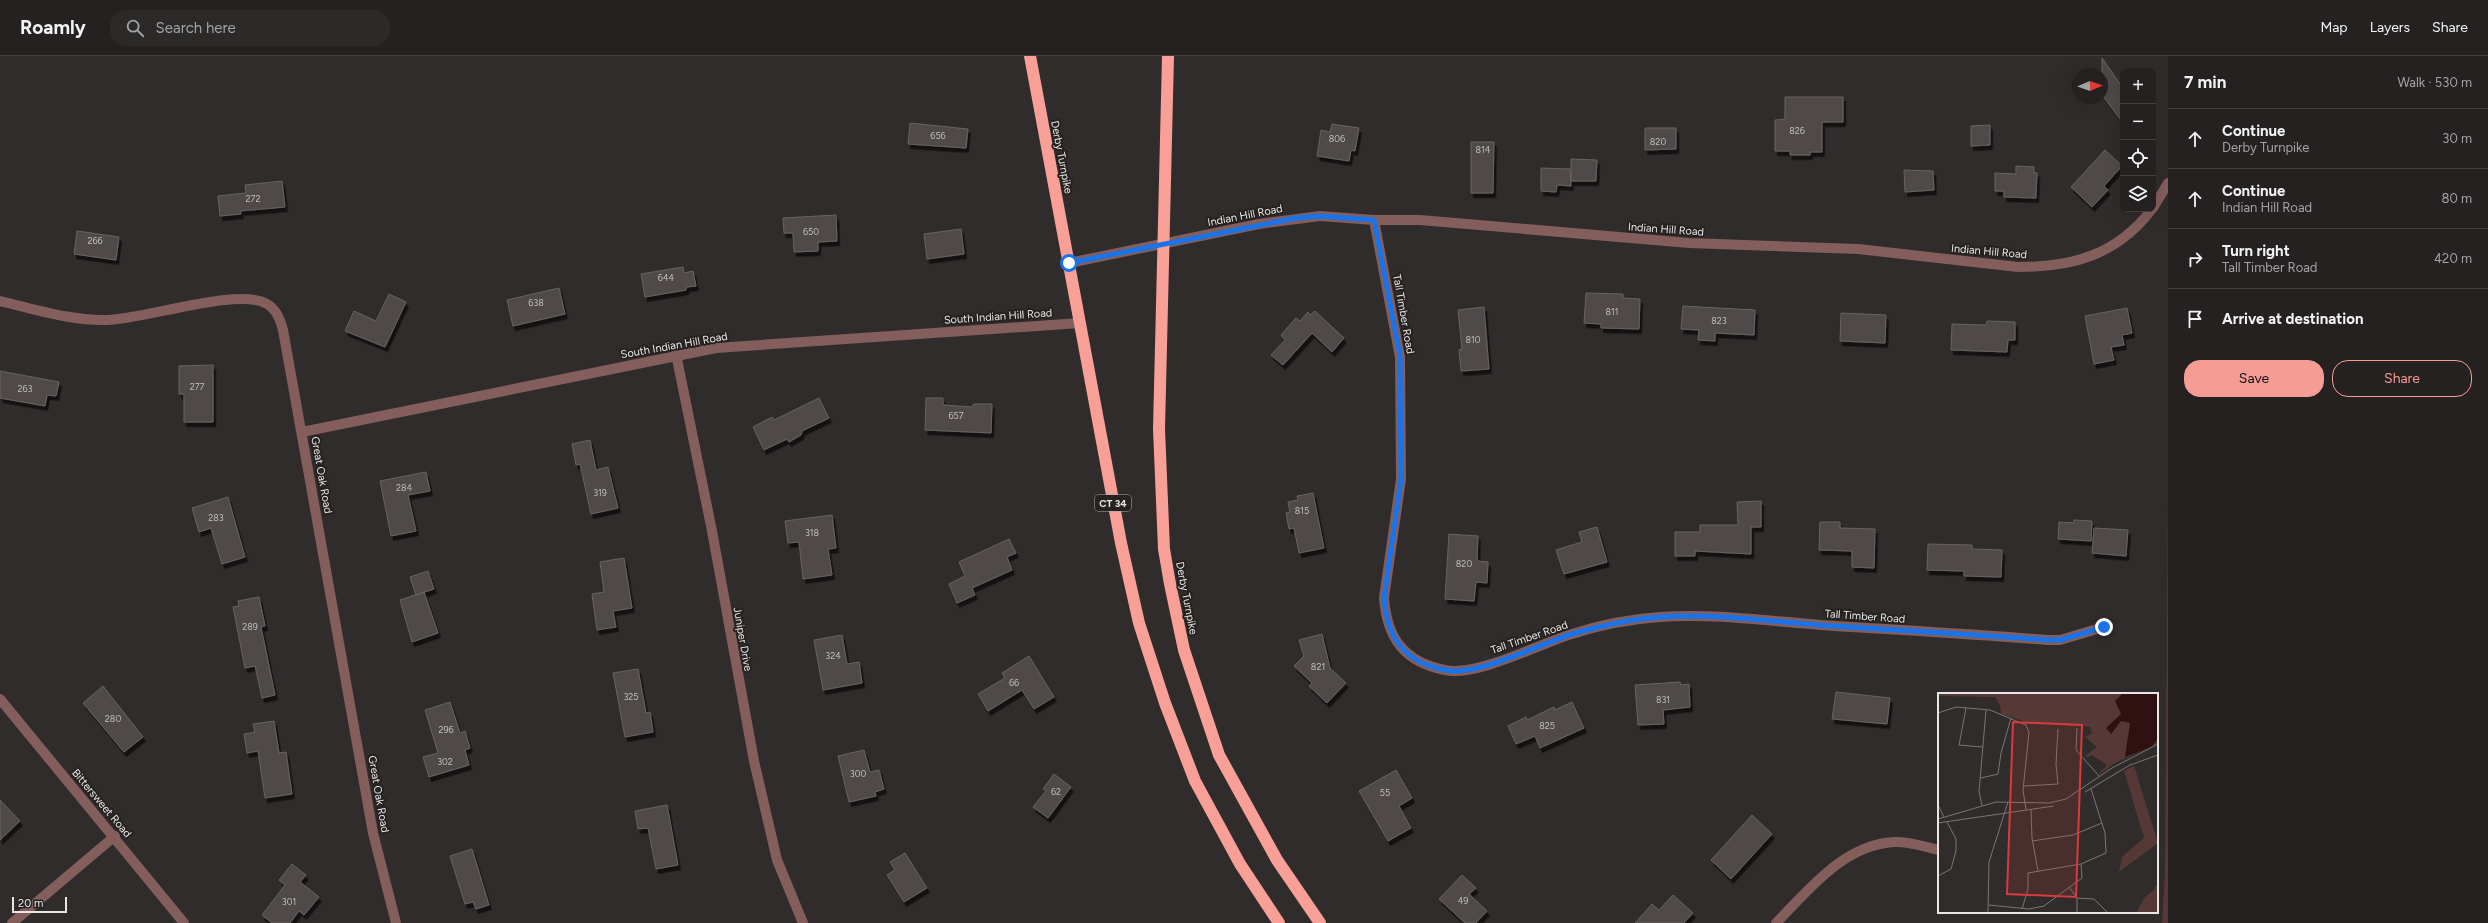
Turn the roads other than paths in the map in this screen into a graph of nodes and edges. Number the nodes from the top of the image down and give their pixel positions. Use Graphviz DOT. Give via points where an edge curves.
graph roads {
  1 [pos="1030,56"];
  2 [pos="1168,56"];
  3 [pos="2168,183"];
  4 [pos="2156,203"];
  5 [pos="2149,212"];
  6 [pos="1374,220"];
  7 [pos="1162,245"];
  8 [pos="1069,263"];
  9 [pos="0,301"];
  10 [pos="1080,323"];
  11 [pos="676,354"];
  12 [pos="302,432"];
  13 [pos="2104,627"];
  14 [pos="0,699"];
  15 [pos="115,836"];
  16 [pos="1938,850"];
  17 [pos="12,923"];
  18 [pos="184,923"];
  19 [pos="396,923"];
  20 [pos="803,923"];
  21 [pos="1279,923"];
  22 [pos="1320,923"];
  23 [pos="1776,923"];
  1 -- 8 [label="highway, Derby Turnpike / CT 34"];
  2 -- 7 [label="highway, Derby Turnpike"];
  3 -- 4 [label="street, Indian Hill Road"];
  5 -- 6 [label="street, Indian Hill Road" via="2130,233 2111,247 2091,257 2045,267 1858,249 1689,243 1420,220"];
  6 -- 7 [label="street, Indian Hill Road" via="1320,216 1296,218"];
  6 -- 13 [label="street, Tall Timber Road" via="1400,356 1401,479 1384,598 1385,618 1393,636 1407,655 1425,665 1447,671 1469,670 1570,634 1613,623 1660,617 1751,620 2048,640 2060,640"];
  7 -- 8 [label="street"];
  7 -- 22 [label="highway, Derby Turnpike" via="1159,429 1164,548 1177,618 1192,678 1219,754 1276,860"];
  8 -- 10 [label="highway, Derby Turnpike / CT 34"];
  9 -- 12 [label="street, Great Oak Road" via="94,320 120,319 235,298 259,300 273,308 280,321"];
  10 -- 11 [label="street, South Indian Hill Road" via="716,348"];
  10 -- 21 [label="highway, Derby Turnpike / CT 34" via="1120,543 1139,623 1162,695 1195,781 1240,864"];
  11 -- 12 [label="street, South Indian Hill Road"];
  11 -- 20 [label="street, Juniper Drive" via="712,531 754,761 778,860"];
  12 -- 19 [label="street, Great Oak Road" via="373,833"];
  14 -- 15 [label="street, Bittersweet Road"];
  15 -- 17 [label="street"];
  15 -- 18 [label="street, Bittersweet Road"];
  16 -- 23 [label="street" via="1895,842 1868,846 1843,859"];
}
